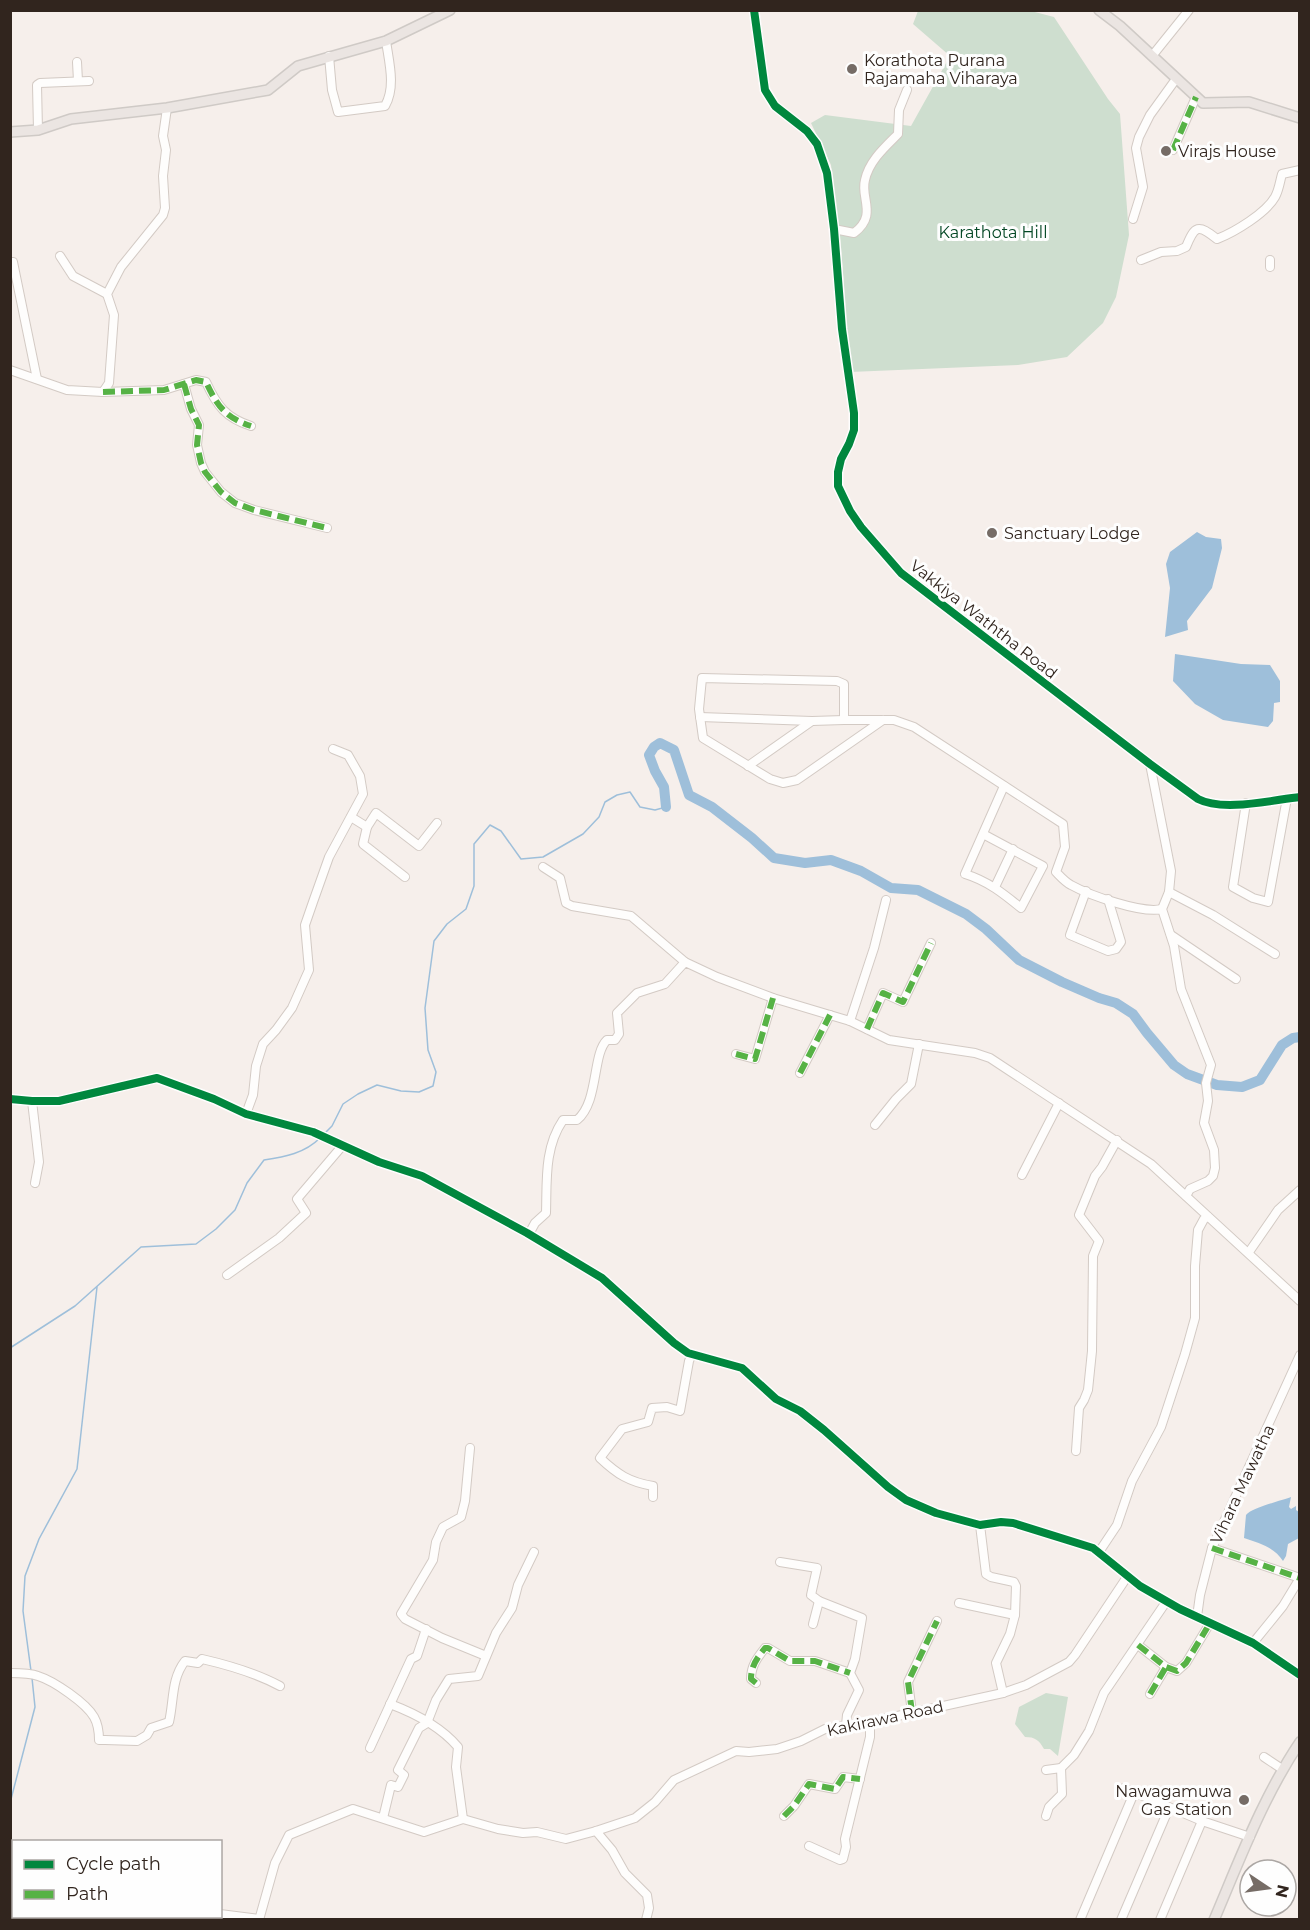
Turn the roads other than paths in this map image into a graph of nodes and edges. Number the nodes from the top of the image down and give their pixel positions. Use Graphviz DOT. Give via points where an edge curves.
graph roads {
  1 [pos="450,10"];
  2 [pos="754,10"];
  3 [pos="1100,10"];
  4 [pos="1189,10"];
  5 [pos="386,41"];
  6 [pos="329,56"];
  7 [pos="1152,56"];
  8 [pos="77,62"];
  9 [pos="1176,79"];
  10 [pos="78,81"];
  11 [pos="89,81"];
  12 [pos="907,90"];
  13 [pos="1196,97"];
  14 [pos="167,108"];
  15 [pos="1299,118"];
  16 [pos="38,130"];
  17 [pos="10,132"];
  18 [pos="1173,150"];
  19 [pos="1299,170"];
  20 [pos="1133,219"];
  21 [pos="834,229"];
  22 [pos="60,256"];
  23 [pos="1141,260"];
  24 [pos="13,262"];
  25 [pos="107,294"];
  26 [pos="10,370"];
  27 [pos="37,379"];
  28 [pos="184,384"];
  29 [pos="103,392"];
  30 [pos="251,426"];
  31 [pos="327,528"];
  32 [pos="700,717"];
  33 [pos="844,720"];
  34 [pos="883,720"];
  35 [pos="812,721"];
  36 [pos="333,749"];
  37 [pos="1150,764"];
  38 [pos="748,766"];
  39 [pos="1004,786"];
  40 [pos="1299,797"];
  41 [pos="1287,798"];
  42 [pos="1246,803"];
  43 [pos="351,817"];
  44 [pos="437,823"];
  45 [pos="367,827"];
  46 [pos="983,834"];
  47 [pos="1012,849"];
  48 [pos="1043,866"];
  49 [pos="543,867"];
  50 [pos="1056,872"];
  51 [pos="405,877"];
  52 [pos="995,887"];
  53 [pos="1086,891"];
  54 [pos="1169,892"];
  55 [pos="1108,899"];
  56 [pos="886,900"];
  57 [pos="1162,909"];
  58 [pos="1171,935"];
  59 [pos="931,943"];
  60 [pos="1275,954"];
  61 [pos="685,962"];
  62 [pos="1236,979"];
  63 [pos="773,998"];
  64 [pos="830,1015"];
  65 [pos="850,1021"];
  66 [pos="867,1029"];
  67 [pos="919,1044"];
  68 [pos="736,1054"];
  69 [pos="800,1073"];
  70 [pos="10,1099"];
  71 [pos="32,1101"];
  72 [pos="1059,1103"];
  73 [pos="246,1114"];
  74 [pos="875,1125"];
  75 [pos="1117,1140"];
  76 [pos="343,1145"];
  77 [pos="1022,1175"];
  78 [pos="35,1183"];
  79 [pos="1299,1190"];
  80 [pos="1186,1196"];
  81 [pos="1208,1217"];
  82 [pos="529,1234"];
  83 [pos="1249,1252"];
  84 [pos="227,1275"];
  85 [pos="1299,1301"];
  86 [pos="693,1354"];
  87 [pos="1299,1355"];
  88 [pos="470,1448"];
  89 [pos="1076,1450"];
  90 [pos="653,1497"];
  91 [pos="980,1525"];
  92 [pos="1212,1548"];
  93 [pos="534,1552"];
  94 [pos="1099,1552"];
  95 [pos="780,1562"];
  96 [pos="1126,1577"];
  97 [pos="1299,1578"];
  98 [pos="819,1601"];
  99 [pos="1166,1602"];
  100 [pos="959,1603"];
  101 [pos="1015,1615"];
  102 [pos="1197,1617"];
  103 [pos="937,1621"];
  104 [pos="1210,1623"];
  105 [pos="813,1624"];
  106 [pos="426,1629"];
  107 [pos="1253,1643"];
  108 [pos="1138,1645"];
  109 [pos="486,1656"];
  110 [pos="1166,1666"];
  111 [pos="10,1673"];
  112 [pos="850,1673"];
  113 [pos="1299,1674"];
  114 [pos="756,1683"];
  115 [pos="280,1686"];
  116 [pos="1003,1693"];
  117 [pos="1149,1694"];
  118 [pos="390,1704"];
  119 [pos="912,1712"];
  120 [pos="870,1722"];
  121 [pos="427,1723"];
  122 [pos="846,1725"];
  123 [pos="1299,1742"];
  124 [pos="370,1748"];
  125 [pos="1264,1757"];
  126 [pos="1061,1768"];
  127 [pos="1282,1769"];
  128 [pos="1046,1770"];
  129 [pos="860,1779"];
  130 [pos="1124,1788"];
  131 [pos="1134,1793"];
  132 [pos="1168,1808"];
  133 [pos="784,1816"];
  134 [pos="1046,1816"];
  135 [pos="383,1818"];
  136 [pos="463,1819"];
  137 [pos="1202,1821"];
  138 [pos="596,1832"];
  139 [pos="1250,1837"];
  140 [pos="809,1846"];
  141 [pos="222,1914"];
  142 [pos="259,1919"];
  143 [pos="646,1920"];
  144 [pos="1080,1920"];
  145 [pos="1121,1920"];
  146 [pos="1160,1920"];
  147 [pos="1214,1920"];
  1 -- 5 [label="main road"];
  2 -- 21 [label="street, Vakkiya Waththa Road" via="765,90 775,106 817,144 827,173"];
  3 -- 7 [label="main road"];
  4 -- 7 [label="street"];
  5 -- 6 [label="main road"];
  5 -- 6 [label="street" via="391,80 385,106 338,112"];
  6 -- 14 [label="main road" via="298,66 268,90"];
  7 -- 9 [label="main road"];
  8 -- 10 [label="street"];
  9 -- 13 [label="main road"];
  9 -- 20 [label="street" via="1139,137 1136,148 1143,186"];
  10 -- 11 [label="street"];
  10 -- 16 [label="street" via="37,85"];
  12 -- 21 [label="street" via="899,110 898,134 883,148 866,176 868,206 859,229 854,233"];
  13 -- 15 [label="main road" via="1203,103 1249,102"];
  13 -- 18 [label="street"];
  14 -- 16 [label="main road" via="71,119"];
  14 -- 25 [label="street" via="163,136 165,208 121,267"];
  16 -- 17 [label="main road"];
  19 -- 23 [label="street" via="1282,174 1276,196 1267,208 1227,235 1217,239 1197,228 1186,247"];
  21 -- 37 [label="street, Vakkiya Waththa Road" via="854,421 841,459 838,486 850,511 901,573"];
  22 -- 25 [label="street" via="73,276"];
  24 -- 27 [label="street"];
  25 -- 29 [label="street" via="114,315 109,382"];
  26 -- 27 [label="street"];
  27 -- 29 [label="street" via="67,390"];
  28 -- 29 [label="street" via="164,390"];
  28 -- 30 [label="street" via="206,382 213,398 234,421"];
  28 -- 31 [label="street" via="199,425 197,445 201,463 221,492 254,510"];
  32 -- 33 [label="street" via="702,678 837,681 844,684"];
  32 -- 35 [label="street"];
  32 -- 38 [label="street" via="703,738"];
  33 -- 34 [label="street"];
  33 -- 35 [label="street"];
  34 -- 38 [label="street" via="797,780 783,783"];
  34 -- 39 [label="street" via="914,727"];
  35 -- 38 [label="street"];
  36 -- 43 [label="street" via="348,754 360,776 363,794"];
  37 -- 42 [label="street, Vakkiya Waththa Road" via="1206,803"];
  37 -- 54 [label="street" via="1171,871"];
  39 -- 46 [label="street"];
  39 -- 50 [label="street" via="1063,824 1065,847"];
  40 -- 41 [label="street, Vakkiya Waththa Road"];
  41 -- 42 [label="street, Vakkiya Waththa Road"];
  41 -- 42 [label="street" via="1268,902 1233,887"];
  43 -- 45 [label="street"];
  43 -- 73 [label="street" via="329,857 305,924 309,970 292,1008 263,1044"];
  44 -- 45 [label="street" via="419,846 376,813"];
  45 -- 51 [label="street" via="363,844"];
  46 -- 47 [label="street"];
  46 -- 52 [label="street" via="965,874"];
  47 -- 48 [label="street"];
  47 -- 52 [label="street"];
  48 -- 50 [label="street"];
  48 -- 52 [label="street" via="1022,908"];
  49 -- 61 [label="street" via="560,878 566,903 631,916"];
  50 -- 53 [label="street" via="1070,885"];
  53 -- 55 [label="street"];
  53 -- 55 [label="street" via="1070,935 1108,951 1121,942"];
  54 -- 57 [label="street"];
  54 -- 60 [label="street"];
  55 -- 57 [label="street" via="1124,906"];
  56 -- 65 [label="street"];
  57 -- 58 [label="street"];
  58 -- 62 [label="street"];
  58 -- 80 [label="street" via="1180,989 1211,1065 1206,1081 1204,1123 1214,1150 1215,1168 1208,1181 1190,1189"];
  59 -- 66 [label="street" via="903,1002 883,993"];
  61 -- 63 [label="street"];
  61 -- 82 [label="street" via="664,984 637,993 617,1013 619,1034 602,1045 595,1083 583,1115 577,1120 563,1120 555,1131 549,1149 546,1213"];
  63 -- 64 [label="street"];
  63 -- 68 [label="street" via="755,1059"];
  64 -- 65 [label="street"];
  64 -- 69 [label="street"];
  65 -- 66 [label="street"];
  66 -- 67 [label="street" via="889,1040"];
  67 -- 72 [label="street" via="990,1058"];
  67 -- 74 [label="street" via="911,1084"];
  70 -- 71 [label="street"];
  71 -- 73 [label="street" via="59,1101 157,1078"];
  71 -- 78 [label="street" via="39,1162"];
  72 -- 75 [label="street"];
  72 -- 77 [label="street"];
  73 -- 76 [label="street" via="313,1132"];
  75 -- 80 [label="street"];
  75 -- 89 [label="street" via="1095,1176 1079,1215 1099,1241 1093,1256 1088,1390 1079,1408"];
  76 -- 82 [label="street" via="446,1188"];
  76 -- 84 [label="street" via="297,1199 306,1213"];
  79 -- 83 [label="street" via="1278,1210"];
  80 -- 81 [label="street"];
  81 -- 83 [label="street"];
  81 -- 94 [label="street" via="1198,1230 1195,1318 1185,1354 1161,1427 1132,1481 1117,1525"];
  82 -- 86 [label="street" via="602,1278 674,1343"];
  83 -- 85 [label="street"];
  86 -- 90 [label="street" via="680,1410 652,1408 648,1422 622,1429 600,1458 633,1482 652,1486"];
  86 -- 91 [label="street" via="742,1368 776,1399 824,1430 906,1500"];
  87 -- 92 [label="street, Vihara Mawatha"];
  88 -- 106 [label="street" via="461,1517 443,1527 433,1560 401,1614"];
  91 -- 94 [label="street" via="1013,1523"];
  91 -- 101 [label="street" via="986,1574 1014,1582"];
  92 -- 97 [label="street"];
  92 -- 102 [label="street, Vihara Mawatha"];
  93 -- 109 [label="street" via="512,1608"];
  94 -- 96 [label="street"];
  95 -- 98 [label="street" via="817,1568 811,1595"];
  96 -- 99 [label="street"];
  96 -- 116 [label="street, Kakirawa Road" via="1069,1662"];
  97 -- 107 [label="street" via="1283,1606"];
  98 -- 105 [label="street"];
  98 -- 112 [label="street" via="862,1618"];
  99 -- 102 [label="street"];
  99 -- 108 [label="street"];
  100 -- 101 [label="street"];
  101 -- 116 [label="street" via="996,1663"];
  102 -- 104 [label="street"];
  103 -- 119 [label="street" via="908,1682"];
  104 -- 107 [label="street"];
  104 -- 110 [label="street" via="1186,1663 1177,1671"];
  106 -- 109 [label="street"];
  106 -- 118 [label="street" via="417,1656 411,1659"];
  107 -- 113 [label="street"];
  108 -- 110 [label="street"];
  108 -- 126 [label="street" via="1104,1693 1089,1731 1074,1755"];
  109 -- 121 [label="street" via="478,1676 449,1679"];
  110 -- 117 [label="street"];
  111 -- 115 [label="street" via="39,1676 83,1704 94,1717 99,1740 137,1741 151,1728 170,1722 172,1694 179,1668 185,1661 214,1662"];
  112 -- 114 [label="street" via="815,1661 790,1661 765,1648 751,1675"];
  112 -- 122 [label="street" via="859,1690"];
  116 -- 119 [label="street, Kakirawa Road"];
  118 -- 121 [label="street"];
  118 -- 124 [label="street"];
  119 -- 120 [label="street, Kakirawa Road"];
  120 -- 122 [label="street, Kakirawa Road"];
  120 -- 129 [label="street"];
  121 -- 135 [label="street" via="419,1728 398,1770 404,1775 398,1787 391,1785"];
  121 -- 136 [label="street" via="458,1747 456,1767"];
  122 -- 138 [label="street, Kakirawa Road" via="825,1729 777,1749 736,1751 674,1780 635,1818"];
  123 -- 127 [label="main road"];
  125 -- 127 [label="street"];
  126 -- 128 [label="street"];
  126 -- 134 [label="street" via="1062,1794"];
  127 -- 139 [label="main road"];
  129 -- 133 [label="street" via="843,1777 835,1789 809,1784"];
  129 -- 140 [label="street" via="843,1859"];
  130 -- 131 [label="street"];
  131 -- 132 [label="street"];
  131 -- 144 [label="street"];
  132 -- 137 [label="street"];
  132 -- 145 [label="street"];
  135 -- 136 [label="street" via="424,1832"];
  135 -- 142 [label="street" via="353,1809 289,1835 275,1863"];
  136 -- 138 [label="street, Kakirawa Road" via="498,1829 566,1839"];
  137 -- 139 [label="street"];
  137 -- 146 [label="street"];
  138 -- 143 [label="street" via="646,1895 650,1908"];
  139 -- 147 [label="main road"];
  141 -- 142 [label="street"];
}
